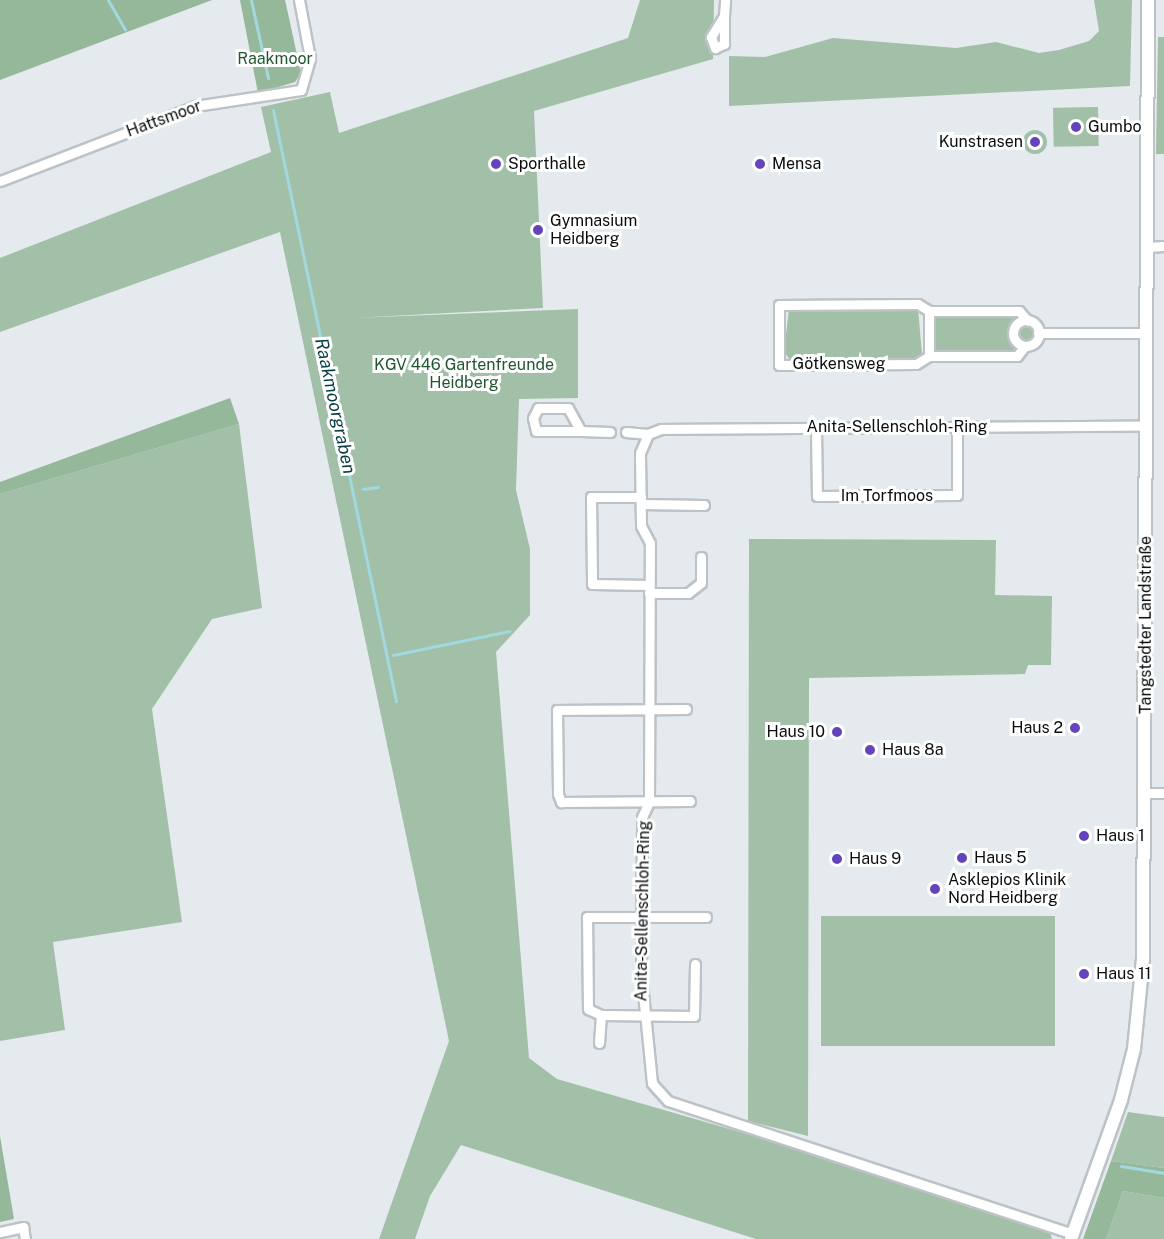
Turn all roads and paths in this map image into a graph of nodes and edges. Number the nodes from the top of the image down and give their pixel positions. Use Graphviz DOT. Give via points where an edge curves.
graph roads {
  1 [pos="299,0"];
  2 [pos="725,0"];
  3 [pos="1148,0"];
  4 [pos="724,16"];
  5 [pos="0,181"];
  6 [pos="1146,246"];
  7 [pos="1164,246"];
  8 [pos="929,311"];
  9 [pos="1028,321"];
  10 [pos="1038,333"];
  11 [pos="1146,333"];
  12 [pos="1025,346"];
  13 [pos="929,356"];
  14 [pos="957,426"];
  15 [pos="1147,426"];
  16 [pos="816,428"];
  17 [pos="581,431"];
  18 [pos="610,432"];
  19 [pos="626,432"];
  20 [pos="648,434"];
  21 [pos="641,500"];
  22 [pos="704,505"];
  23 [pos="701,557"];
  24 [pos="649,589"];
  25 [pos="686,709"];
  26 [pos="648,710"];
  27 [pos="1146,793"];
  28 [pos="1164,793"];
  29 [pos="690,801"];
  30 [pos="649,802"];
  31 [pos="641,916"];
  32 [pos="706,917"];
  33 [pos="695,964"];
  34 [pos="601,1015"];
  35 [pos="642,1015"];
  36 [pos="599,1043"];
  37 [pos="0,1232"];
  38 [pos="1072,1236"];
  39 [pos="25,1239"];
  1 -- 5 [label="street, Hattsmoor" via="310,58 308,81 293,94 195,106"];
  2 -- 4 [label="street"];
  3 -- 6 [label="street, Tangstedter Landstraße"];
  6 -- 7 [label="street"];
  6 -- 11 [label="street, Tangstedter Landstraße"];
  8 -- 9 [label="street, Götkensweg" via="1019,311"];
  8 -- 13 [label="street"];
  8 -- 13 [label="street, Götkensweg" via="918,303 778,305 779,364 916,364"];
  9 -- 10 [label="street"];
  9 -- 12 [label="street" via="1013,332"];
  10 -- 11 [label="street"];
  10 -- 12 [label="street"];
  11 -- 15 [label="street, Tangstedter Landstraße"];
  12 -- 13 [label="street, Götkensweg" via="1017,356"];
  14 -- 15 [label="street, Anita-Sellenschloh-Ring"];
  14 -- 16 [label="street, Anita-Sellenschloh-Ring"];
  14 -- 16 [label="street, Im Torfmoos" via="957,495 912,496 817,496"];
  15 -- 27 [label="street, Tangstedter Landstraße"];
  16 -- 20 [label="street, Anita-Sellenschloh-Ring" via="661,429"];
  17 -- 17 [label="street" via="568,408 538,408 533,418 536,431"];
  17 -- 18 [label="street"];
  19 -- 20 [label="street, Anita-Sellenschloh-Ring"];
  20 -- 21 [label="street, Anita-Sellenschloh-Ring" via="640,453"];
  21 -- 22 [label="street"];
  21 -- 24 [label="street, Anita-Sellenschloh-Ring" via="641,526 650,543"];
  21 -- 24 [label="street" via="591,496 592,584"];
  23 -- 24 [label="street" via="701,584 688,593"];
  24 -- 26 [label="street, Anita-Sellenschloh-Ring"];
  25 -- 26 [label="street"];
  26 -- 30 [label="street, Anita-Sellenschloh-Ring"];
  26 -- 30 [label="street" via="557,710 561,802"];
  27 -- 28 [label="street"];
  27 -- 38 [label="street, Tangstedter Landstraße" via="1143,959 1134,1049"];
  29 -- 30 [label="street"];
  30 -- 31 [label="street, Anita-Sellenschloh-Ring" via="642,817"];
  31 -- 32 [label="street"];
  31 -- 34 [label="street" via="587,917 588,1009"];
  31 -- 35 [label="street, Anita-Sellenschloh-Ring"];
  33 -- 35 [label="street" via="694,1016"];
  34 -- 35 [label="street"];
  34 -- 36 [label="street"];
  35 -- 38 [label="street, Anita-Sellenschloh-Ring" via="649,1028 652,1083 668,1101"];
  37 -- 39 [label="street" via="23,1227"];
}
